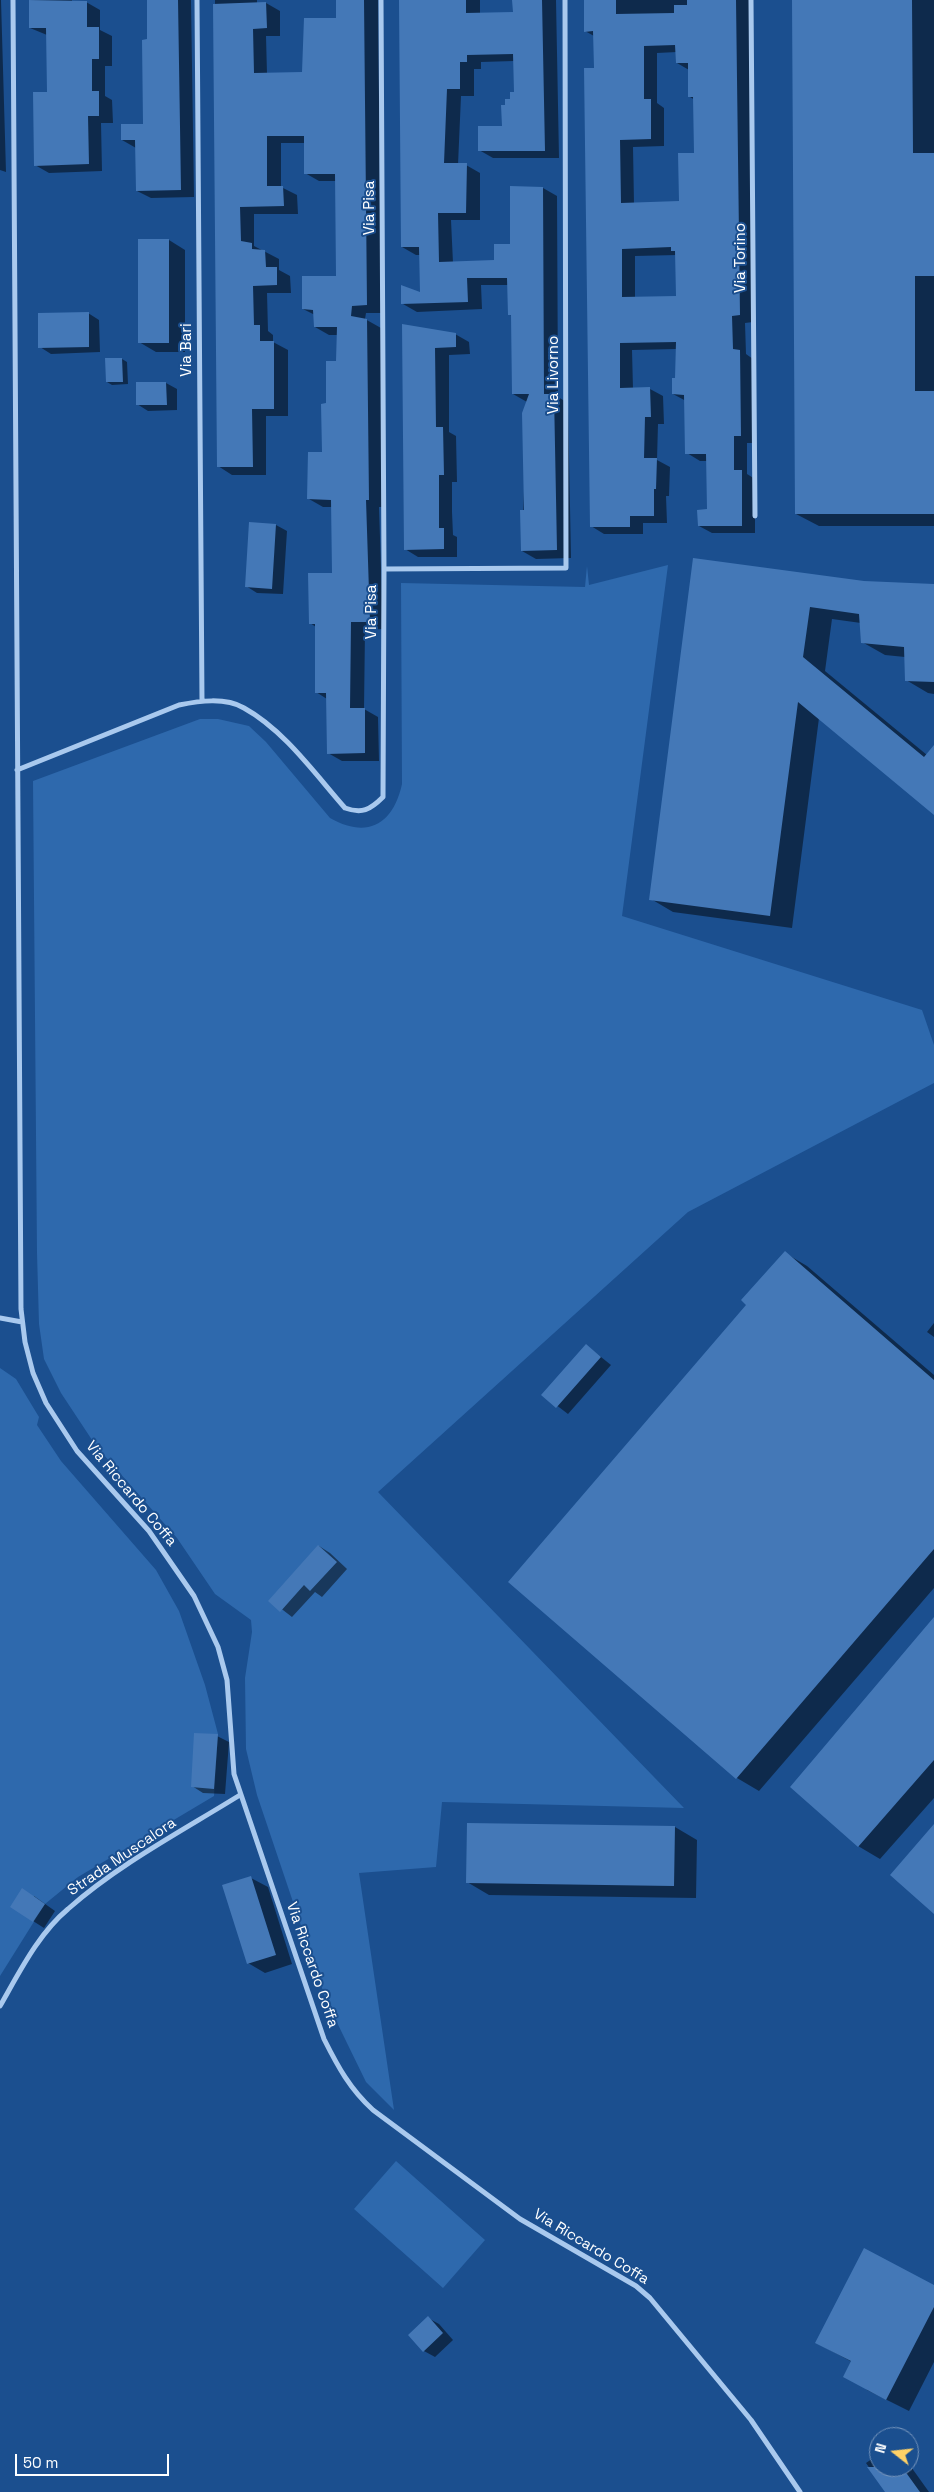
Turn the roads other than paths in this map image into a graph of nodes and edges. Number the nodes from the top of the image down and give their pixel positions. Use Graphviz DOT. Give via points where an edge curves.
graph roads {
  1 [pos="13,0"];
  2 [pos="197,0"];
  3 [pos="382,0"];
  4 [pos="565,0"];
  5 [pos="751,0"];
  6 [pos="755,516"];
  7 [pos="384,569"];
  8 [pos="202,700"];
  9 [pos="17,770"];
  10 [pos="0,1318"];
  11 [pos="22,1322"];
  12 [pos="240,1795"];
  13 [pos="0,2006"];
  14 [pos="800,2492"];
  1 -- 9 [label="street, Via Riccardo Coffa"];
  2 -- 8 [label="street, Via Bari"];
  3 -- 7 [label="street, Via Pisa"];
  4 -- 7 [label="street, Via Livorno" via="566,568"];
  5 -- 6 [label="street, Via Torino"];
  7 -- 8 [label="street, Via Pisa" via="383,797 371,809 357,812 345,808 285,741 243,707"];
  8 -- 9 [label="street, Via Pisa" via="179,704"];
  9 -- 11 [label="street, Via Riccardo Coffa"];
  10 -- 11 [label="street"];
  11 -- 12 [label="street, Via Riccardo Coffa" via="33,1373 46,1403 77,1451 150,1531 194,1596 218,1647 227,1680 234,1774"];
  12 -- 13 [label="street, Strada Muscalora" via="117,1872 66,1909 23,1967"];
  12 -- 14 [label="street, Via Riccardo Coffa" via="324,2039 355,2094 520,2219 636,2286 650,2298 751,2420"];
}
